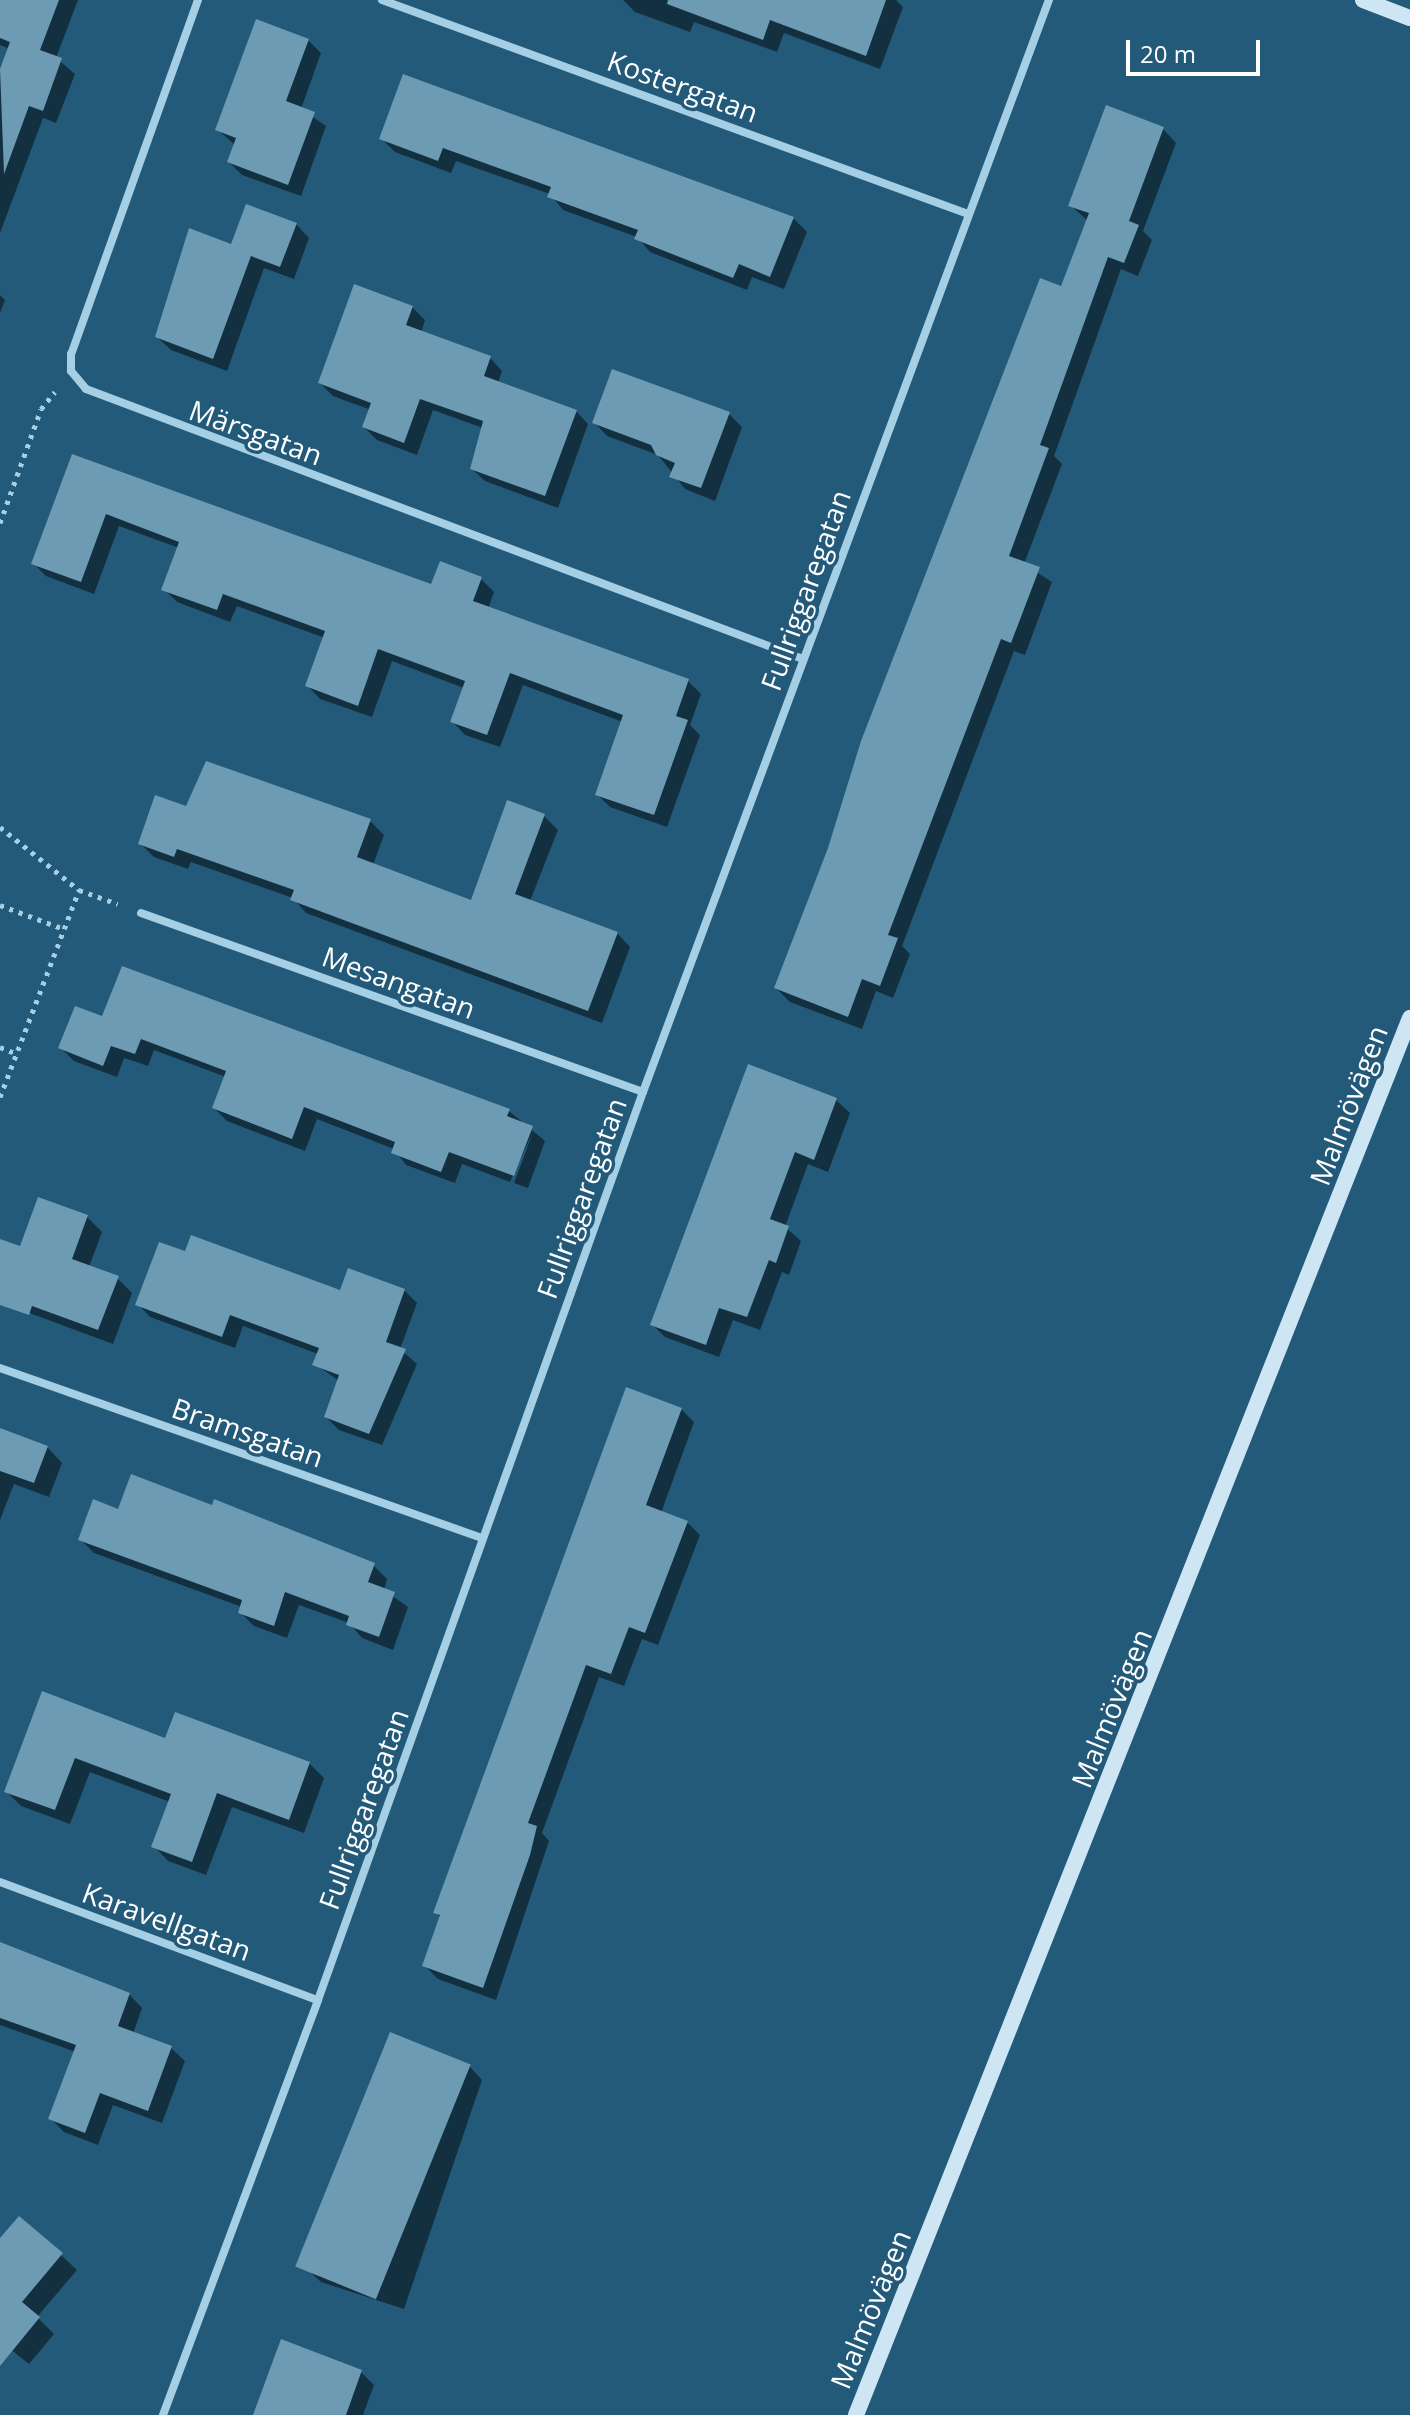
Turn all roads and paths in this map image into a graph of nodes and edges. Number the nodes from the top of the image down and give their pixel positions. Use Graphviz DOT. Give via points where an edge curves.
graph roads {
  1 [pos="198,0"];
  2 [pos="382,0"];
  3 [pos="1049,0"];
  4 [pos="1363,0"];
  5 [pos="1410,18"];
  6 [pos="968,214"];
  7 [pos="71,371"];
  8 [pos="0,523"];
  9 [pos="803,659"];
  10 [pos="0,827"];
  11 [pos="79,890"];
  12 [pos="0,905"];
  13 [pos="141,913"];
  14 [pos="64,929"];
  15 [pos="1410,1018"];
  16 [pos="0,1047"];
  17 [pos="17,1054"];
  18 [pos="643,1092"];
  19 [pos="0,1097"];
  20 [pos="0,1368"];
  21 [pos="482,1538"];
  22 [pos="0,1882"];
  23 [pos="318,2000"];
  24 [pos="163,2415"];
  25 [pos="856,2415"];
  1 -- 7 [label="street" via="71,354"];
  2 -- 6 [label="street, Kostergatan"];
  3 -- 6 [label="street, Fullriggaregatan"];
  4 -- 5 [label="main road"];
  6 -- 9 [label="street, Fullriggaregatan"];
  7 -- 8 [label="path" via="41,409"];
  7 -- 9 [label="street, Märsgatan" via="86,389 104,398"];
  9 -- 18 [label="street, Fullriggaregatan"];
  10 -- 11 [label="path"];
  11 -- 13 [label="path"];
  11 -- 14 [label="path"];
  12 -- 14 [label="path"];
  13 -- 18 [label="street, Mesangatan"];
  14 -- 17 [label="path"];
  15 -- 25 [label="main road, Malmövägen"];
  16 -- 17 [label="path"];
  17 -- 19 [label="path"];
  18 -- 21 [label="street, Fullriggaregatan"];
  20 -- 21 [label="street, Bramsgatan"];
  21 -- 23 [label="street, Fullriggaregatan"];
  22 -- 23 [label="street, Karavellgatan"];
  23 -- 24 [label="street, Fullriggaregatan"];
}
